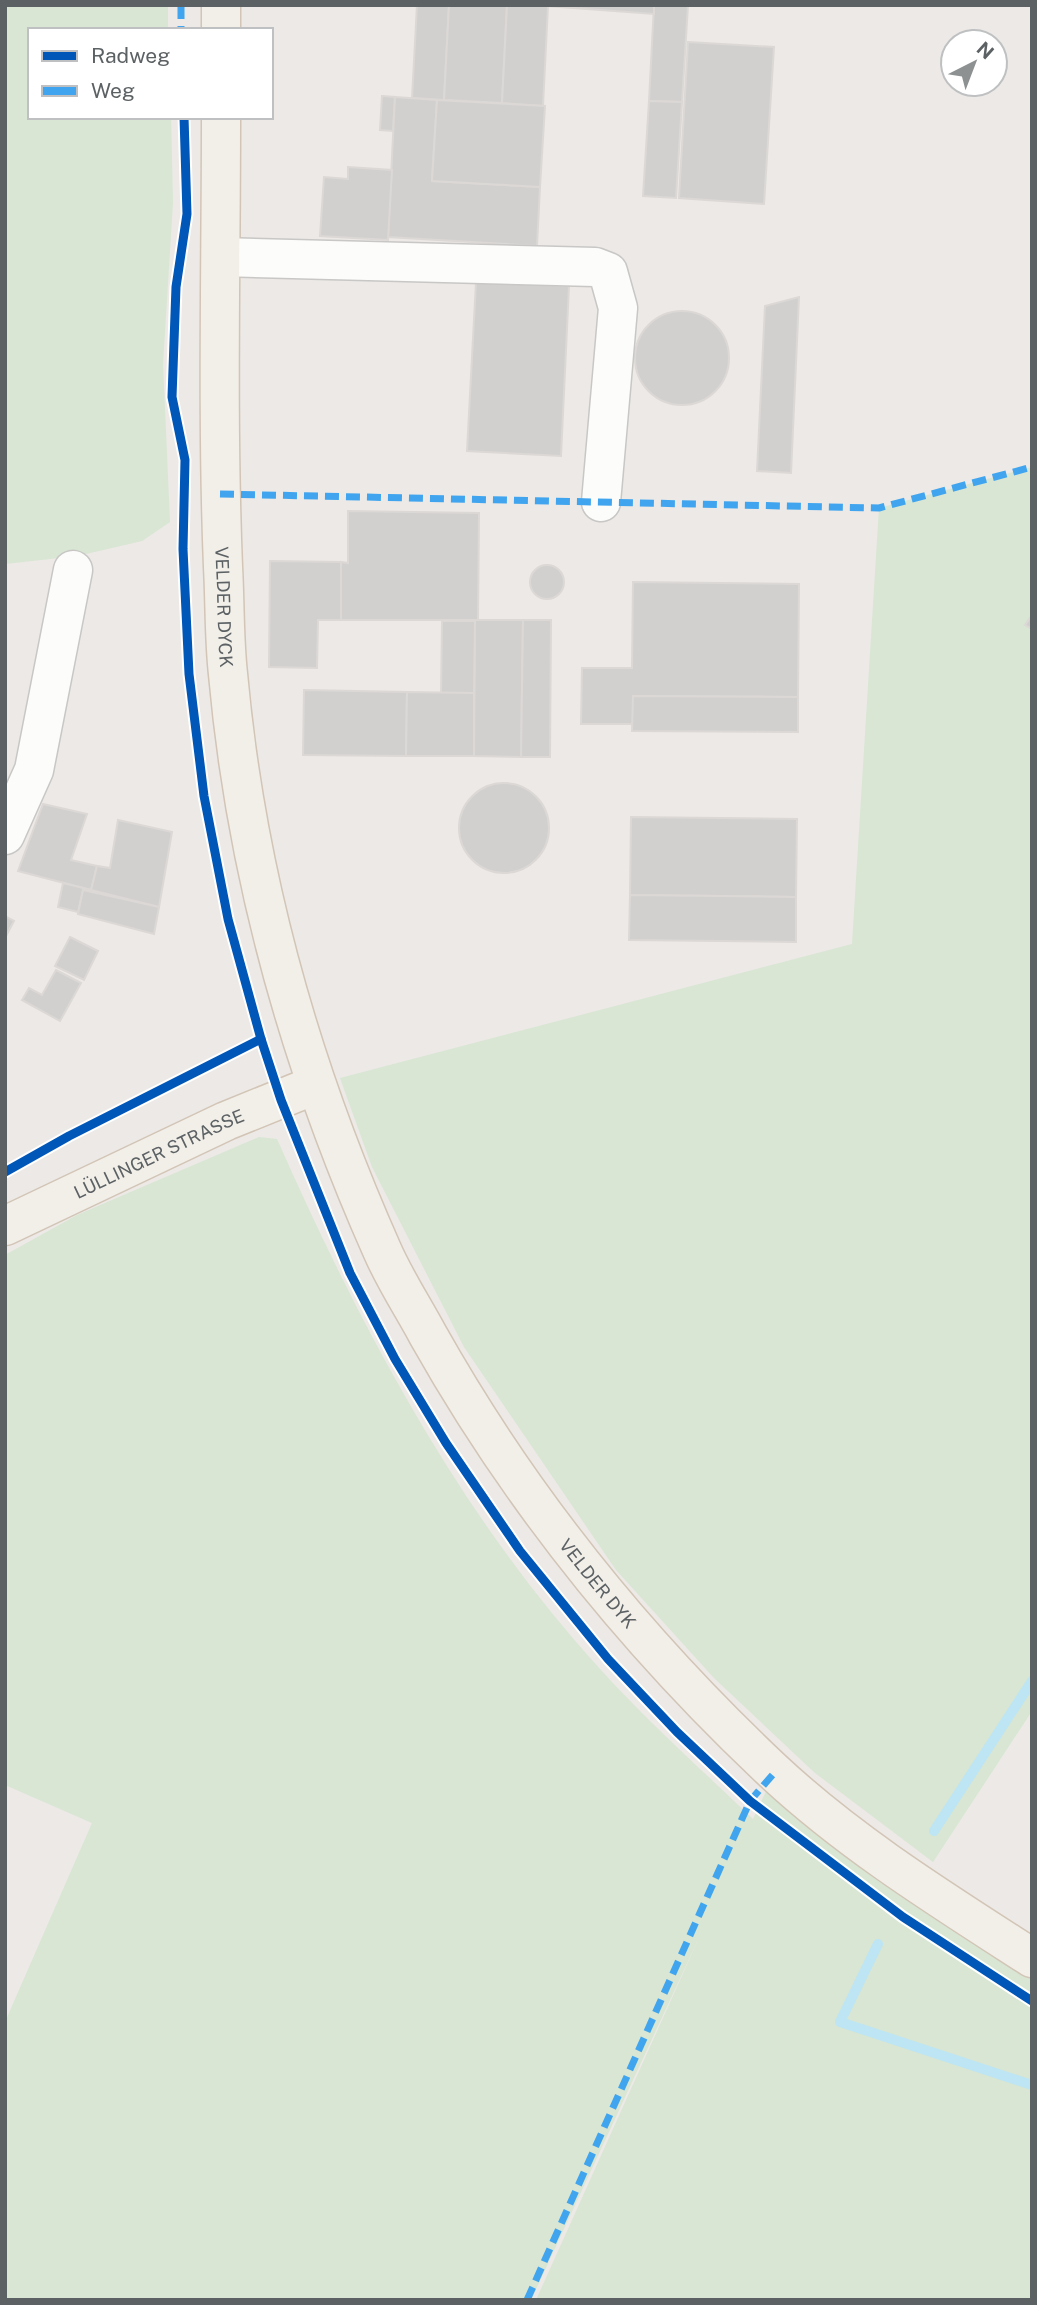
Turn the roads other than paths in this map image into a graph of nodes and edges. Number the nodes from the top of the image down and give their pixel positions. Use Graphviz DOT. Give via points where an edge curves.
graph roads {
  1 [pos="222,5"];
  2 [pos="221,28"];
  3 [pos="221,119"];
  4 [pos="221,257"];
  5 [pos="601,502"];
  6 [pos="73,570"];
  7 [pos="5,835"];
  8 [pos="315,1085"];
  9 [pos="5,1226"];
  10 [pos="1032,1958"];
  1 -- 2 [label="main road"];
  3 -- 4 [label="main road, VELDER DYCK"];
  4 -- 5 [label="lane" via="595,267 608,272 618,308"];
  4 -- 8 [label="main road, VELDER DYCK" via="220,494 227,671 242,791 265,908"];
  6 -- 7 [label="lane" via="34,770"];
  8 -- 9 [label="main road, LÜLLINGER STRASSE" via="226,1121"];
  8 -- 10 [label="main road, VELDER DYK" via="384,1255 468,1406 572,1555 660,1658 775,1773 897,1872"];
}
